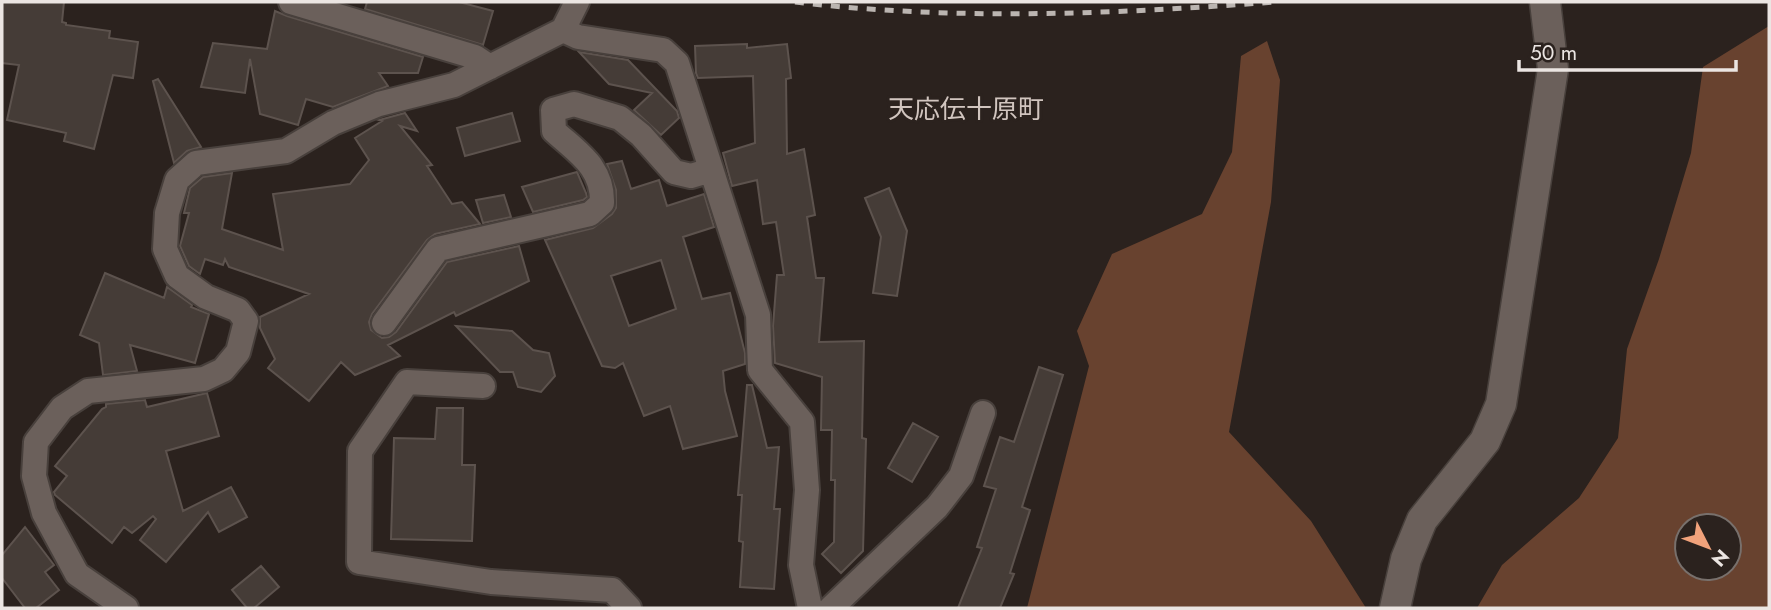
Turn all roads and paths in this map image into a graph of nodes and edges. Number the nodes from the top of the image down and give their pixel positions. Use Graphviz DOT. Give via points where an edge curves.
graph roads {
  1 [pos="291,2"];
  2 [pos="577,2"];
  3 [pos="1545,2"];
  4 [pos="563,30"];
  5 [pos="490,67"];
  6 [pos="711,170"];
  7 [pos="384,323"];
  8 [pos="483,386"];
  9 [pos="983,413"];
  10 [pos="126,608"];
  11 [pos="629,608"];
  12 [pos="810,608"];
  13 [pos="831,608"];
  14 [pos="1395,608"];
  1 -- 5 [label="street" via="475,57"];
  2 -- 4 [label="street"];
  3 -- 14 [label="street" via="1553,69 1501,404 1485,441 1422,520 1406,559"];
  4 -- 5 [label="street"];
  4 -- 6 [label="street" via="578,37 663,50 677,63"];
  5 -- 10 [label="street" via="454,85 379,104 333,122 286,151 197,163 177,180 167,214 165,250 177,276 206,297 238,310 246,321 238,352 223,370 204,379 88,391 62,408 36,442 34,476 44,513 77,574"];
  6 -- 7 [label="street" via="691,176 674,172 620,118 575,104 553,110 554,131 593,167 602,203 590,214 438,249"];
  6 -- 12 [label="street" via="758,315 761,370 802,422 807,490 802,565"];
  8 -- 11 [label="street" via="407,382 360,451 359,562 491,582 612,590"];
  9 -- 13 [label="street" via="961,476 937,507"];
}
